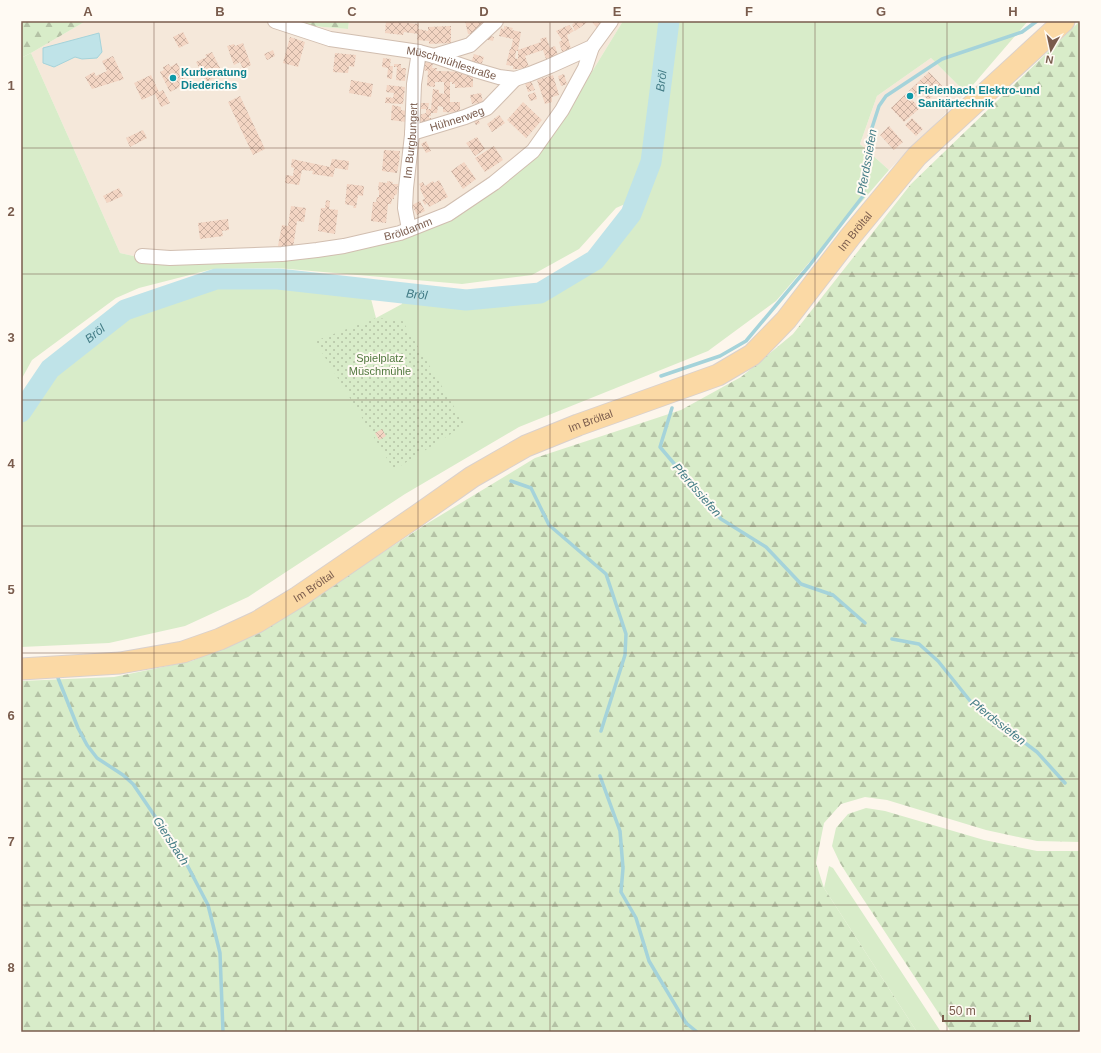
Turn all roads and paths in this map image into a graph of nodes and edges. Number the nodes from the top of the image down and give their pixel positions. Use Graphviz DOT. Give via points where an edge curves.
graph roads {
  1 [pos="275,21"];
  2 [pos="496,21"];
  3 [pos="611,21"];
  4 [pos="1064,21"];
  5 [pos="592,47"];
  6 [pos="419,52"];
  7 [pos="434,56"];
  8 [pos="515,79"];
  9 [pos="412,133"];
  10 [pos="409,229"];
  11 [pos="142,256"];
  12 [pos="21,669"];
  1 -- 6 [label="street, Müschmühlestraße" via="330,39"];
  2 -- 7 [label="street" via="470,45"];
  3 -- 5 [label="street"];
  4 -- 12 [label="main road, Im Bröltal" via="917,156 786,320 752,354 718,375 526,446 472,477 298,597 257,622 220,639 183,652 120,663"];
  5 -- 8 [label="street"];
  5 -- 10 [label="street, Bröldamm" via="585,68 562,110 533,151 494,183 448,214"];
  6 -- 7 [label="street, Müschmühlestraße"];
  6 -- 9 [label="street, Im Burgbungert" via="414,84"];
  7 -- 8 [label="street, Müschmühlestraße" via="475,70"];
  8 -- 9 [label="street, Hühnerweg" via="487,108"];
  9 -- 10 [label="street, Im Burgbungert" via="405,208"];
  10 -- 11 [label="street, Bröldamm" via="344,246 289,253 170,258"];
}
